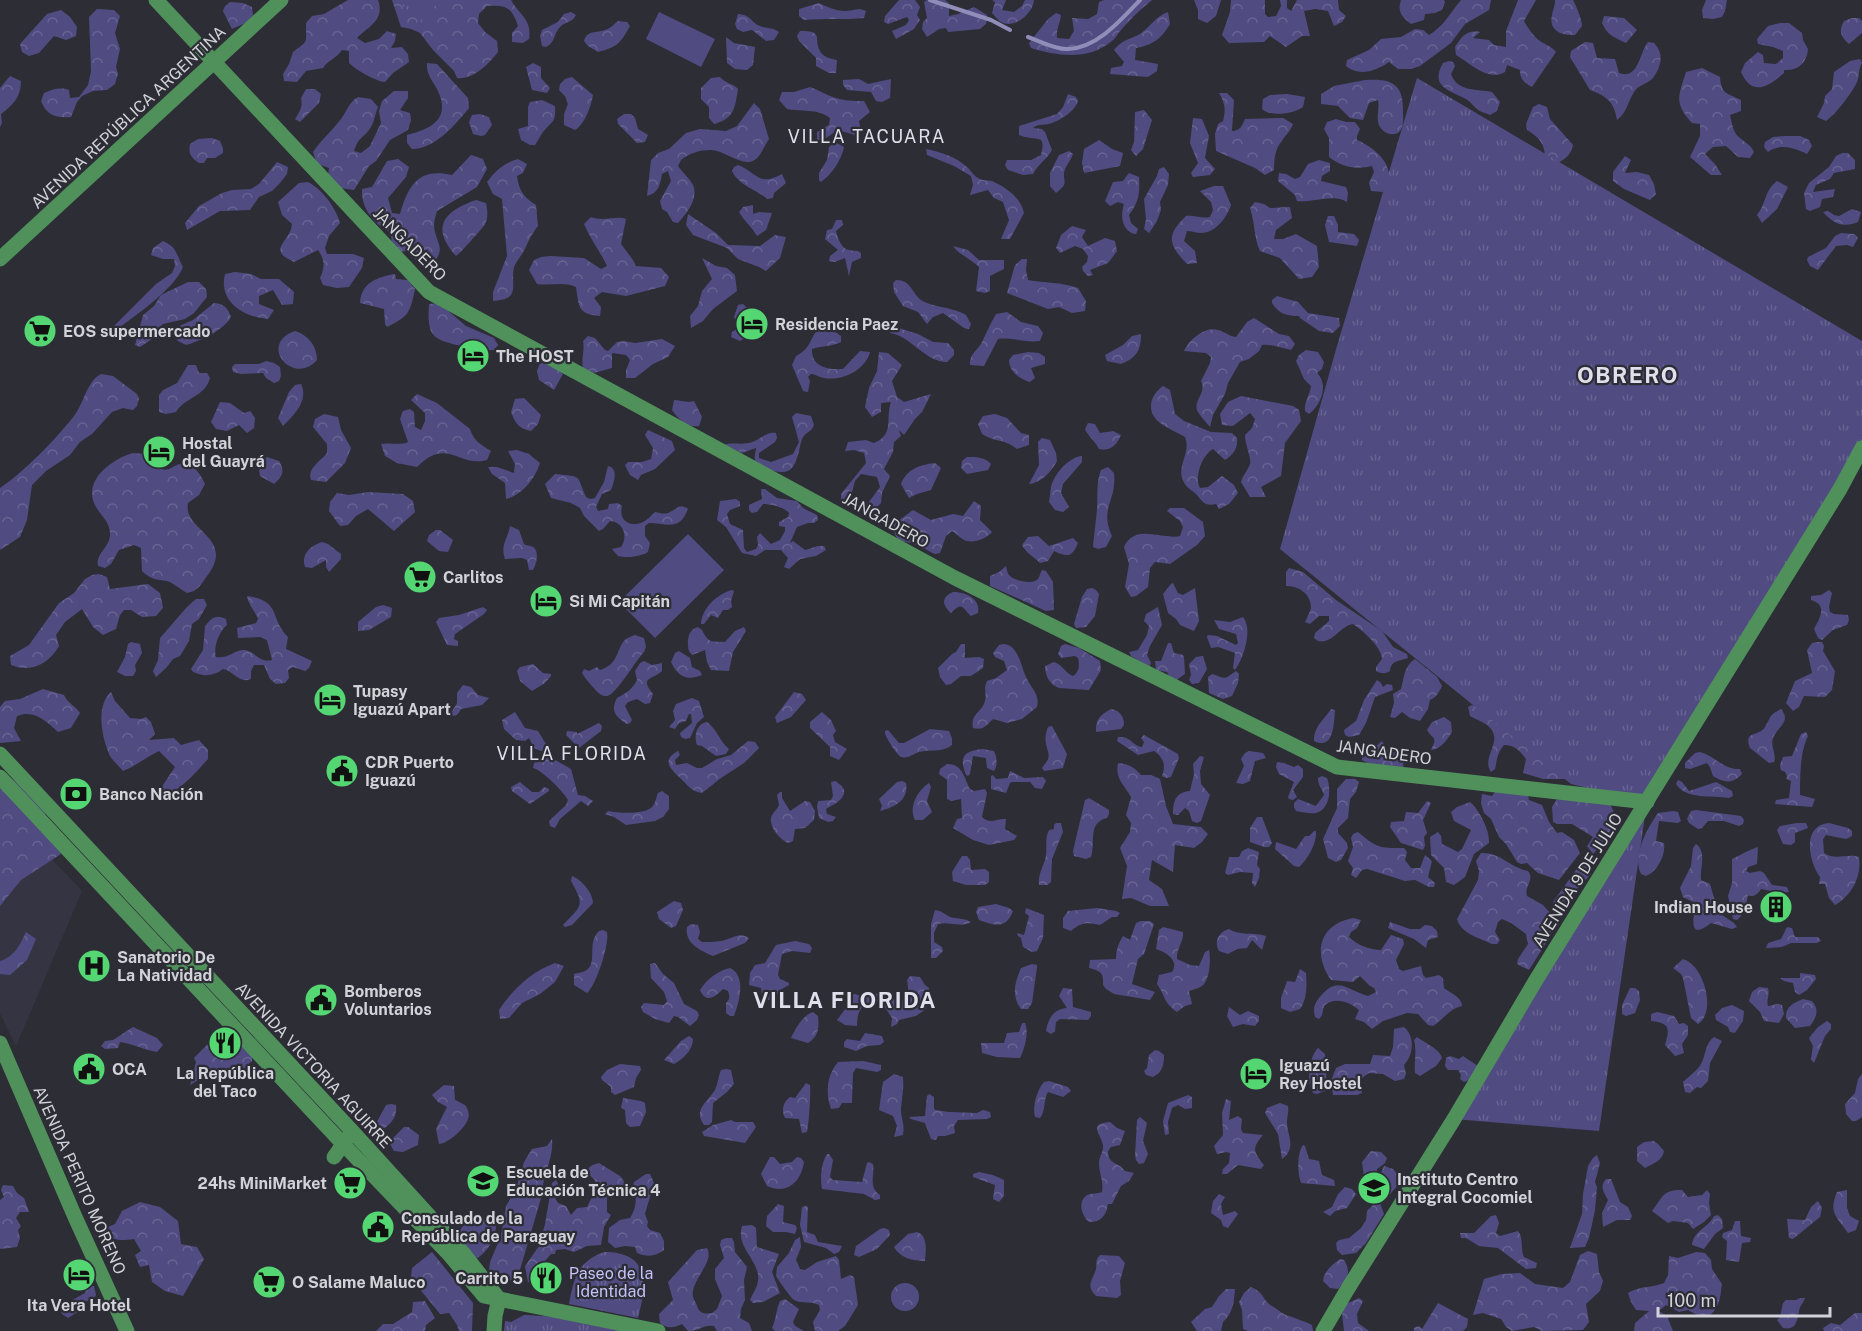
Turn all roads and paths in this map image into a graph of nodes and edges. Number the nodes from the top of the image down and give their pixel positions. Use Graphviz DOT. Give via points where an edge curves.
graph roads {
  1 [pos="156,0"];
  2 [pos="281,0"];
  3 [pos="213,63"];
  4 [pos="0,259"];
  5 [pos="1862,448"];
  6 [pos="0,754"];
  7 [pos="0,777"];
  8 [pos="1647,802"];
  9 [pos="0,1043"];
  10 [pos="348,1138"];
  11 [pos="334,1157"];
  12 [pos="500,1299"];
  13 [pos="127,1331"];
  14 [pos="494,1331"];
  15 [pos="658,1331"];
  16 [pos="1323,1331"];
  1 -- 3 [label="main road, JANGADERO"];
  2 -- 3 [label="main road, AVENIDA REPÚBLICA ARGENTINA"];
  3 -- 4 [label="main road, AVENIDA REPÚBLICA ARGENTINA"];
  3 -- 8 [label="main road, JANGADERO" via="429,292 1000,602 1338,767"];
  5 -- 8 [label="main road, AVENIDA 9 DE JULIO"];
  6 -- 10 [label="main road, AVENIDA VICTORIA AGUIRRE"];
  7 -- 10 [label="main road, AVENIDA VICTORIA AGUIRRE"];
  8 -- 16 [label="main road, AVENIDA 9 DE JULIO"];
  9 -- 13 [label="main road, AVENIDA PERITO MORENO"];
  10 -- 11 [label="main road"];
  10 -- 12 [label="main road, AVENIDA VICTORIA AGUIRRE" via="484,1296"];
  12 -- 14 [label="main road"];
  12 -- 15 [label="main road, AVENIDA VICTORIA AGUIRRE"];
}
